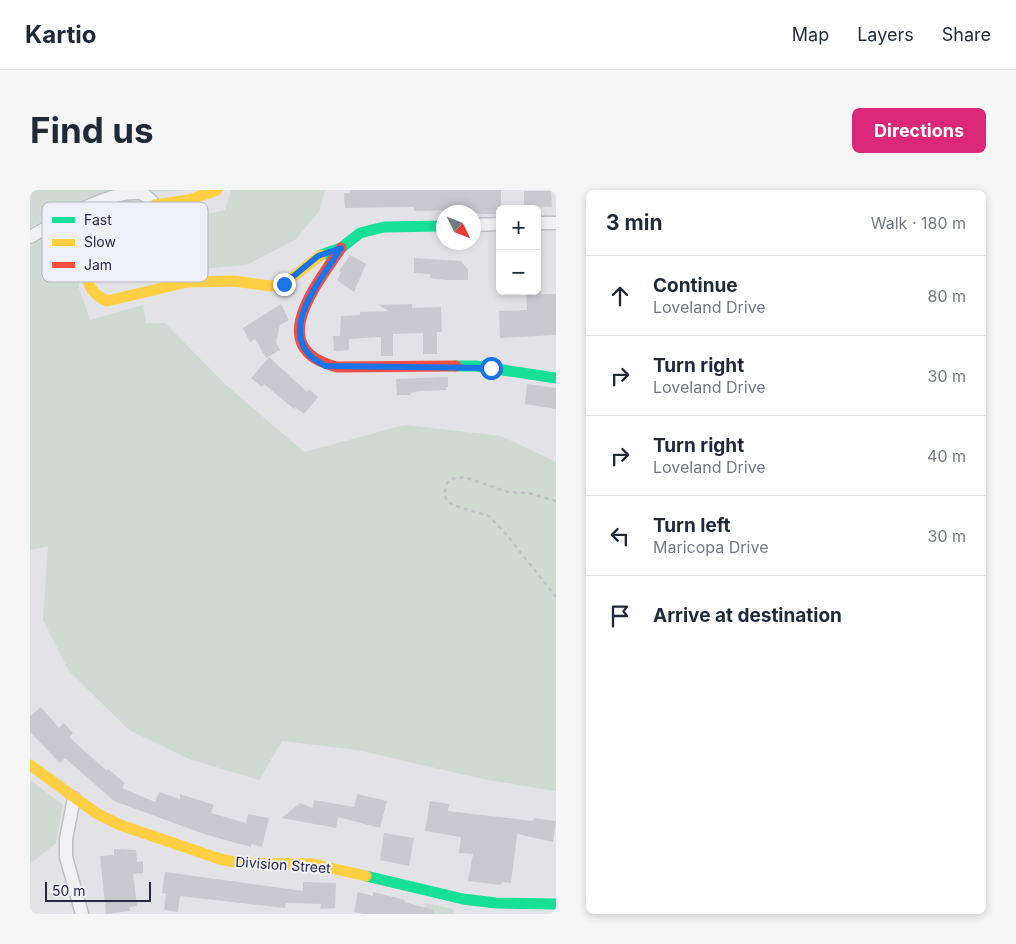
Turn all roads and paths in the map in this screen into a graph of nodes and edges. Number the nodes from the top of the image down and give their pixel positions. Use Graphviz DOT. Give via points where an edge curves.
graph roads {
  1 [pos="217,190"];
  2 [pos="91,202"];
  3 [pos="151,202"];
  4 [pos="177,202"];
  5 [pos="556,223"];
  6 [pos="496,224"];
  7 [pos="541,224"];
  8 [pos="481,225"];
  9 [pos="436,226"];
  10 [pos="42,230"];
  11 [pos="30,237"];
  12 [pos="341,248"];
  13 [pos="208,281"];
  14 [pos="88,282"];
  15 [pos="187,282"];
  16 [pos="556,378"];
  17 [pos="556,501"];
  18 [pos="556,597"];
  19 [pos="30,765"];
  20 [pos="74,798"];
  21 [pos="556,904"];
  22 [pos="82,914"];
  1 -- 4 [label="street"];
  2 -- 3 [label="street" via="129,192 142,193"];
  5 -- 7 [label="street"];
  6 -- 8 [label="street"];
  9 -- 12 [label="street" via="374,228 360,233"];
  10 -- 11 [label="street"];
  12 -- 13 [label="street" via="318,256 284,284 270,286 234,280"];
  12 -- 16 [label="street" via="300,320 302,343 317,361 337,367 476,366"];
  14 -- 15 [label="street" via="96,296 107,301"];
  17 -- 18 [label="path" via="528,493 508,492 464,477 451,479 444,495 456,506 489,516"];
  19 -- 20 [label="street, Division Street"];
  20 -- 21 [label="street, Division Street" via="96,814 120,825 229,861 314,864 463,898 496,903"];
  20 -- 22 [label="street" via="66,857"];
}
